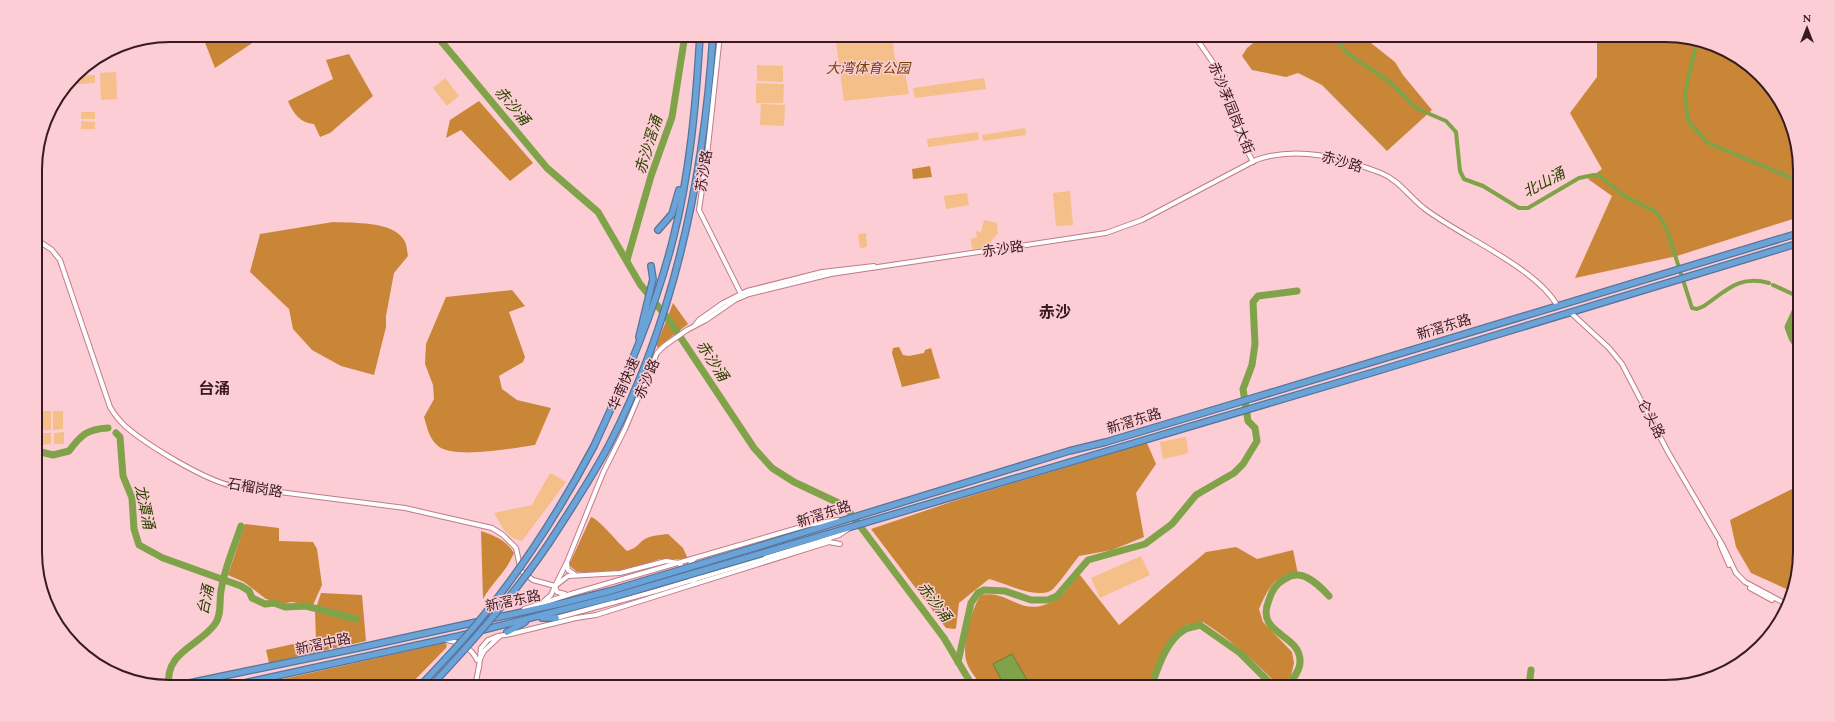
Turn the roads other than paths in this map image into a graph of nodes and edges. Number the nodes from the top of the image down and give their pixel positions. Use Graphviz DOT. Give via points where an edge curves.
graph roads {
  1 [pos="699,42"];
  2 [pos="712,42"];
  3 [pos="719,42"];
  4 [pos="1199,42"];
  5 [pos="1252,162"];
  6 [pos="686,165"];
  7 [pos="658,230"];
  8 [pos="1793,231"];
  9 [pos="1793,235"];
  10 [pos="42,243"];
  11 [pos="1758,245"];
  12 [pos="1793,245"];
  13 [pos="650,266"];
  14 [pos="742,295"];
  15 [pos="1557,305"];
  16 [pos="1570,312"];
  17 [pos="634,359"];
  18 [pos="843,520"];
  19 [pos="849,528"];
  20 [pos="839,535"];
  21 [pos="694,559"];
  22 [pos="567,562"];
  23 [pos="679,563"];
  24 [pos="665,567"];
  25 [pos="575,575"];
  26 [pos="703,577"];
  27 [pos="695,582"];
  28 [pos="675,585"];
  29 [pos="555,586"];
  30 [pos="571,594"];
  31 [pos="540,603"];
  32 [pos="1782,604"];
  33 [pos="509,615"];
  34 [pos="532,618"];
  35 [pos="556,618"];
  36 [pos="480,621"];
  37 [pos="507,632"];
  38 [pos="501,635"];
  39 [pos="432,642"];
  40 [pos="479,668"];
  41 [pos="203,680"];
  42 [pos="258,680"];
  43 [pos="425,680"];
  44 [pos="436,680"];
  45 [pos="476,680"];
  1 -- 6 [label="highway, 华南快速" via="695,103"];
  2 -- 44 [label="highway, 华南快速, bridge" via="704,131 682,252 662,320 636,388 609,446 549,543 499,611"];
  3 -- 14 [label="main road, 苏沙路" via="699,210"];
  4 -- 5 [label="main road, 赤沙茅园岗大街" via="1216,67"];
  5 -- 14 [label="main road, 赤沙路" via="1153,215 1115,231 1089,237 822,272"];
  5 -- 15 [label="main road, 赤沙路" via="1274,155 1321,154 1389,177 1425,209 1532,278 1549,293"];
  6 -- 7 [label="highway" via="672,214"];
  6 -- 17 [label="highway, 华南快速" via="674,232 657,293"];
  8 -- 11 [label="highway"];
  9 -- 11 [label="highway, 新滘东路"];
  10 -- 29 [label="main road, 石榴岗路" via="60,260 110,407 121,422 137,435 209,478 232,486 405,508 492,528 516,548 521,571 533,580"];
  11 -- 15 [label="highway, 新滘东路"];
  12 -- 16 [label="highway, 新滘东路"];
  13 -- 17 [label="highway" via="654,276"];
  14 -- 22 [label="main road, 赤沙路" via="687,330 658,353 603,473"];
  15 -- 18 [label="highway, 新滘东路"];
  16 -- 19 [label="highway, 新滘东路"];
  16 -- 32 [label="main road, 仑头路" via="1609,348 1622,364 1668,452 1718,538 1725,558 1737,578 1754,590"];
  17 -- 43 [label="highway, 华南快速, bridge" via="594,446 563,502 528,555 475,626"];
  18 -- 21 [label="main road" via="812,524"];
  18 -- 33 [label="highway, 新滘东路, bridge" via="610,590"];
  19 -- 20 [label="main road"];
  19 -- 34 [label="highway, 新滘东路, bridge"];
  20 -- 26 [label="main road"];
  20 -- 27 [label="main road" via="840,544 829,542"];
  21 -- 23 [label="main road"];
  21 -- 26 [label="main road" via="689,570 694,576"];
  22 -- 25 [label="main road" via="568,570"];
  22 -- 29 [label="main road, 赤沙路"];
  23 -- 24 [label="main road"];
  23 -- 25 [label="main road" via="666,561 620,573"];
  23 -- 27 [label="main road"];
  24 -- 28 [label="main road" via="679,570 680,576"];
  24 -- 30 [label="main road"];
  25 -- 29 [label="main road" via="564,578"];
  26 -- 27 [label="main road"];
  27 -- 28 [label="main road"];
  27 -- 38 [label="main road" via="596,615"];
  28 -- 35 [label="main road"];
  29 -- 30 [label="main road, 石榴岗路" via="560,594"];
  29 -- 31 [label="main road" via="551,595"];
  30 -- 31 [label="main road"];
  31 -- 33 [label="main road"];
  33 -- 36 [label="highway, 新滘东路"];
  34 -- 35 [label="highway"];
  34 -- 37 [label="highway"];
  34 -- 39 [label="highway, 新滘中路"];
  36 -- 41 [label="highway, 新滘中路"];
  37 -- 38 [label="main road"];
  38 -- 40 [label="main road" via="484,651"];
  39 -- 40 [label="main road" via="445,640 463,644 475,656"];
  39 -- 42 [label="highway, 新滘中路"];
  40 -- 45 [label="main road"];
}
